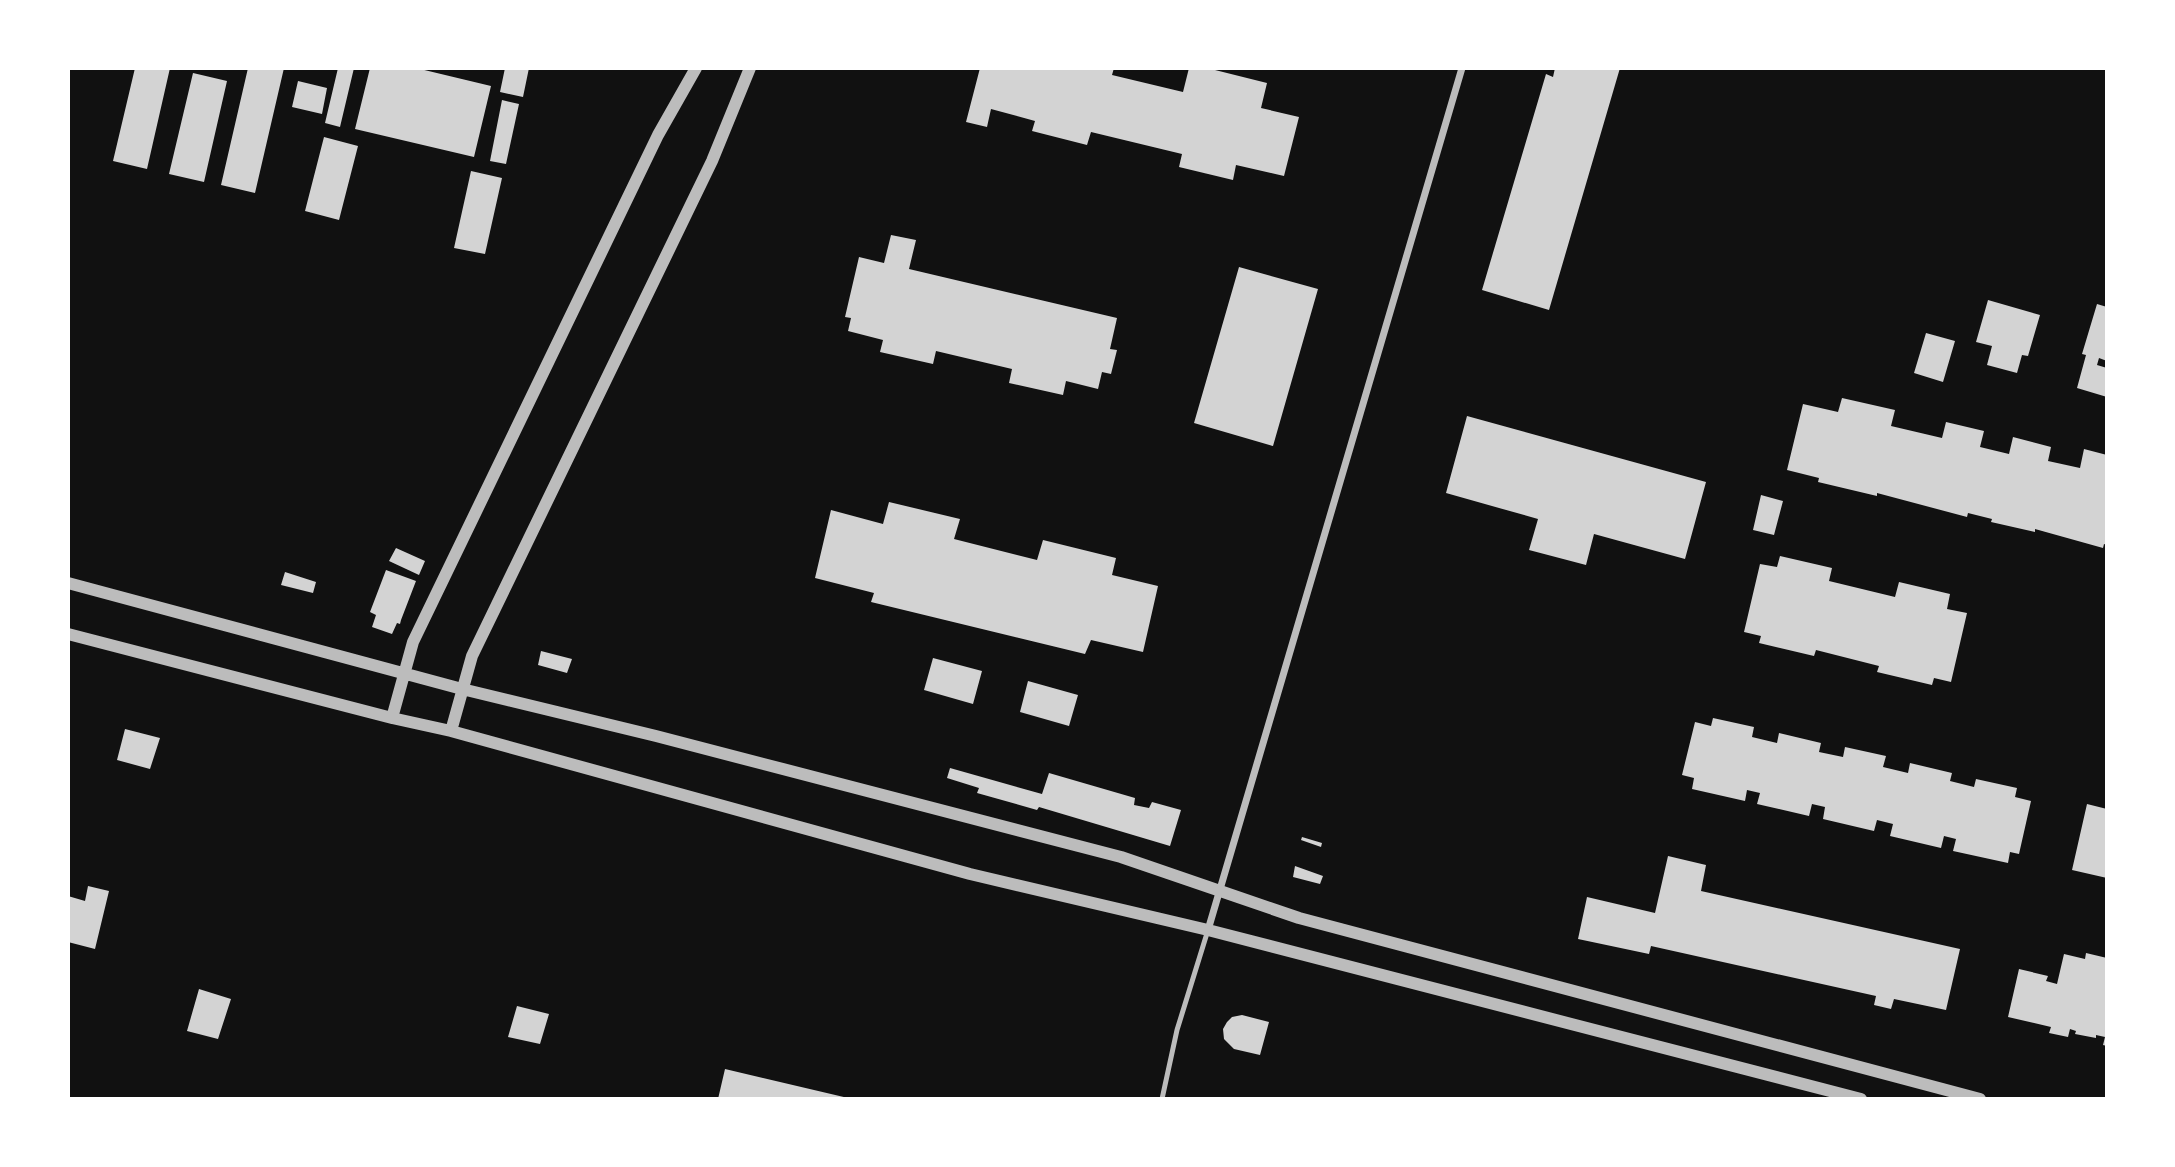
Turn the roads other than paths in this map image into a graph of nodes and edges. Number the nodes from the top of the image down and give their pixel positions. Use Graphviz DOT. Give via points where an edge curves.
graph roads {
  1 [pos="696,68"];
  2 [pos="750,68"];
  3 [pos="1462,68"];
  4 [pos="68,583"];
  5 [pos="68,634"];
  6 [pos="404,672"];
  7 [pos="462,689"];
  8 [pos="392,718"];
  9 [pos="451,731"];
  10 [pos="1220,890"];
  11 [pos="1208,930"];
  12 [pos="1162,1099"];
  13 [pos="1861,1099"];
  14 [pos="1980,1099"];
  1 -- 6 [label="street" via="652,148 418,630"];
  2 -- 7 [label="street" via="712,161 472,656"];
  3 -- 10 [label="street"];
  4 -- 6 [label="street"];
  5 -- 8 [label="street"];
  6 -- 7 [label="street"];
  6 -- 8 [label="street"];
  7 -- 9 [label="street"];
  7 -- 10 [label="street" via="1121,857"];
  8 -- 9 [label="street"];
  9 -- 11 [label="street" via="970,874"];
  10 -- 11 [label="street"];
  10 -- 14 [label="street" via="1299,918"];
  11 -- 12 [label="lane" via="1177,1030"];
  11 -- 13 [label="street"];
}
